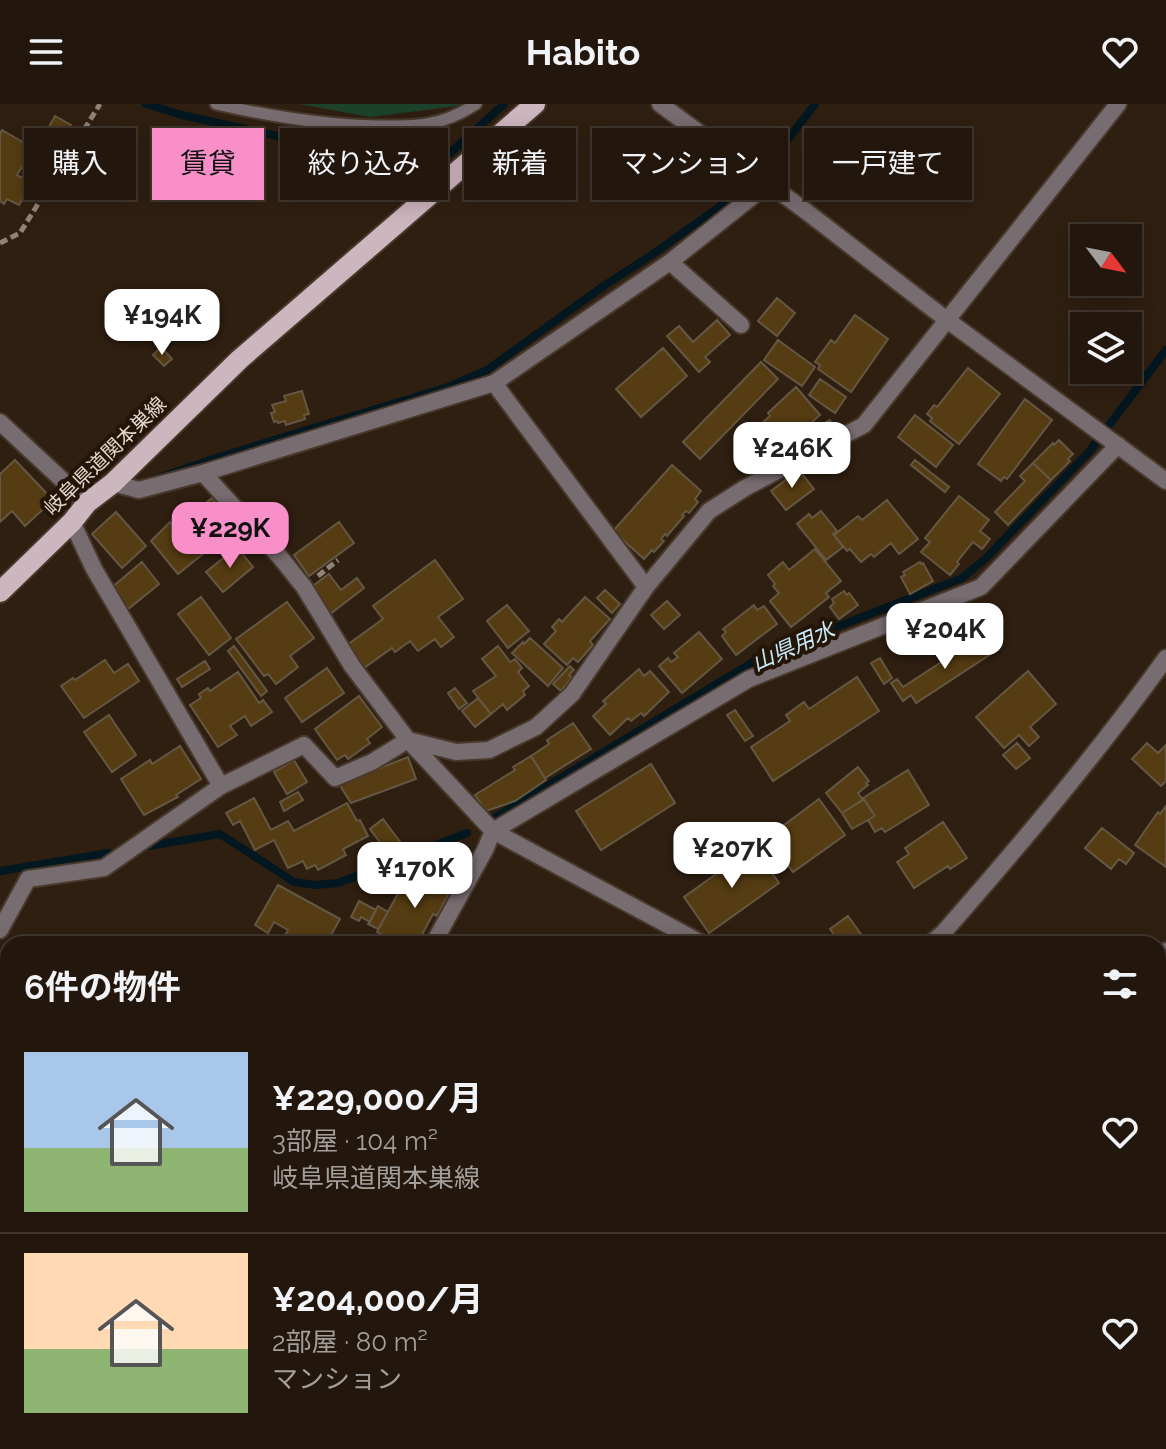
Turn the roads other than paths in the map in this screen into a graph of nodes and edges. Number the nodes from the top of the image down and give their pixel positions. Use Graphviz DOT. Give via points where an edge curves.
graph roads {
  1 [pos="216,104"];
  2 [pos="476,104"];
  3 [pos="535,104"];
  4 [pos="660,104"];
  5 [pos="1118,104"];
  6 [pos="692,128"];
  7 [pos="788,198"];
  8 [pos="748,200"];
  9 [pos="670,262"];
  10 [pos="947,320"];
  11 [pos="741,325"];
  12 [pos="494,383"];
  13 [pos="0,422"];
  14 [pos="1107,437"];
  15 [pos="203,473"];
  16 [pos="1166,481"];
  17 [pos="113,483"];
  18 [pos="87,503"];
  19 [pos="72,522"];
  20 [pos="646,587"];
  21 [pos="0,592"];
  22 [pos="1166,658"];
  23 [pos="408,740"];
  24 [pos="221,786"];
  25 [pos="493,831"];
  26 [pos="0,930"];
  27 [pos="437,936"];
  28 [pos="688,936"];
  29 [pos="939,936"];
  1 -- 2 [label="lane" via="342,125 402,126 433,123"];
  3 -- 17 [label="main road, 岐阜県道関本巣線" via="240,359"];
  4 -- 6 [label="street"];
  5 -- 10 [label="street"];
  7 -- 10 [label="street"];
  8 -- 9 [label="street"];
  9 -- 11 [label="street"];
  9 -- 12 [label="street"];
  10 -- 14 [label="street"];
  10 -- 20 [label="street" via="864,425 709,511"];
  12 -- 15 [label="street"];
  12 -- 20 [label="street"];
  13 -- 18 [label="street"];
  14 -- 16 [label="street"];
  14 -- 25 [label="street" via="981,587 749,679"];
  15 -- 17 [label="street" via="139,490"];
  15 -- 23 [label="street" via="304,587 352,666"];
  17 -- 18 [label="main road, 岐阜県道関本巣線"];
  18 -- 19 [label="main road, 岐阜県道関本巣線"];
  19 -- 21 [label="main road, 岐阜県道関本巣線"];
  19 -- 24 [label="street"];
  20 -- 23 [label="street" via="572,694 536,727 489,750 456,752"];
  22 -- 29 [label="street" via="1024,840"];
  23 -- 24 [label="street" via="335,778 304,745"];
  23 -- 25 [label="street"];
  24 -- 26 [label="street" via="104,868 28,879"];
  25 -- 27 [label="street"];
  25 -- 28 [label="street"];
}
